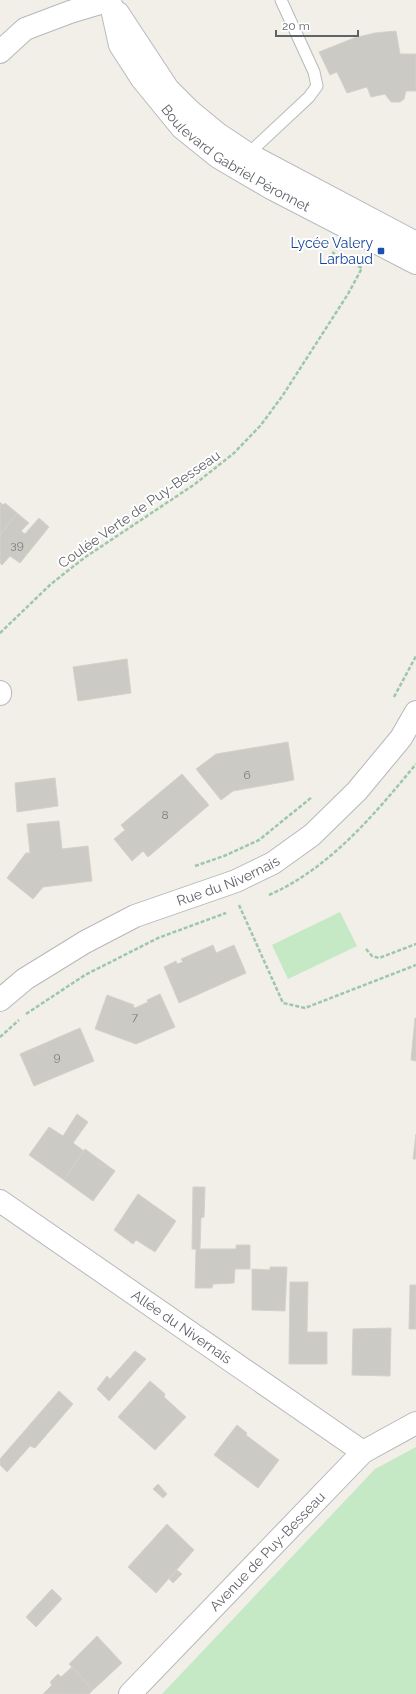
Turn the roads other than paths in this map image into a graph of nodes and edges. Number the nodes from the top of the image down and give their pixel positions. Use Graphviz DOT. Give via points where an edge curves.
graph roads {
  1 [pos="110,0"];
  2 [pos="281,0"];
  3 [pos="0,52"];
  4 [pos="248,154"];
  5 [pos="416,243"];
  6 [pos="416,263"];
  7 [pos="416,712"];
  8 [pos="0,1000"];
  9 [pos="0,1201"];
  10 [pos="416,1423"];
  11 [pos="363,1452"];
  12 [pos="130,1694"];
  1 -- 3 [label="street" via="25,28"];
  1 -- 4 [label="street, Boulevard Gabriel Péronnet" via="168,89 218,134"];
  1 -- 6 [label="street, Boulevard Gabriel Péronnet" via="120,45 142,79 182,128 218,157 271,188"];
  2 -- 4 [label="lane" via="314,72 316,86 309,97"];
  4 -- 5 [label="street, Boulevard Gabriel Péronnet"];
  7 -- 8 [label="street, Rue du Nivernais" via="401,738 357,791 312,835 273,864 236,881 135,916 85,942 25,979"];
  9 -- 11 [label="street, Allée du Nivernais"];
  10 -- 11 [label="street, Avenue de Puy-Besseau"];
  11 -- 12 [label="street, Avenue de Puy-Besseau"];
}
